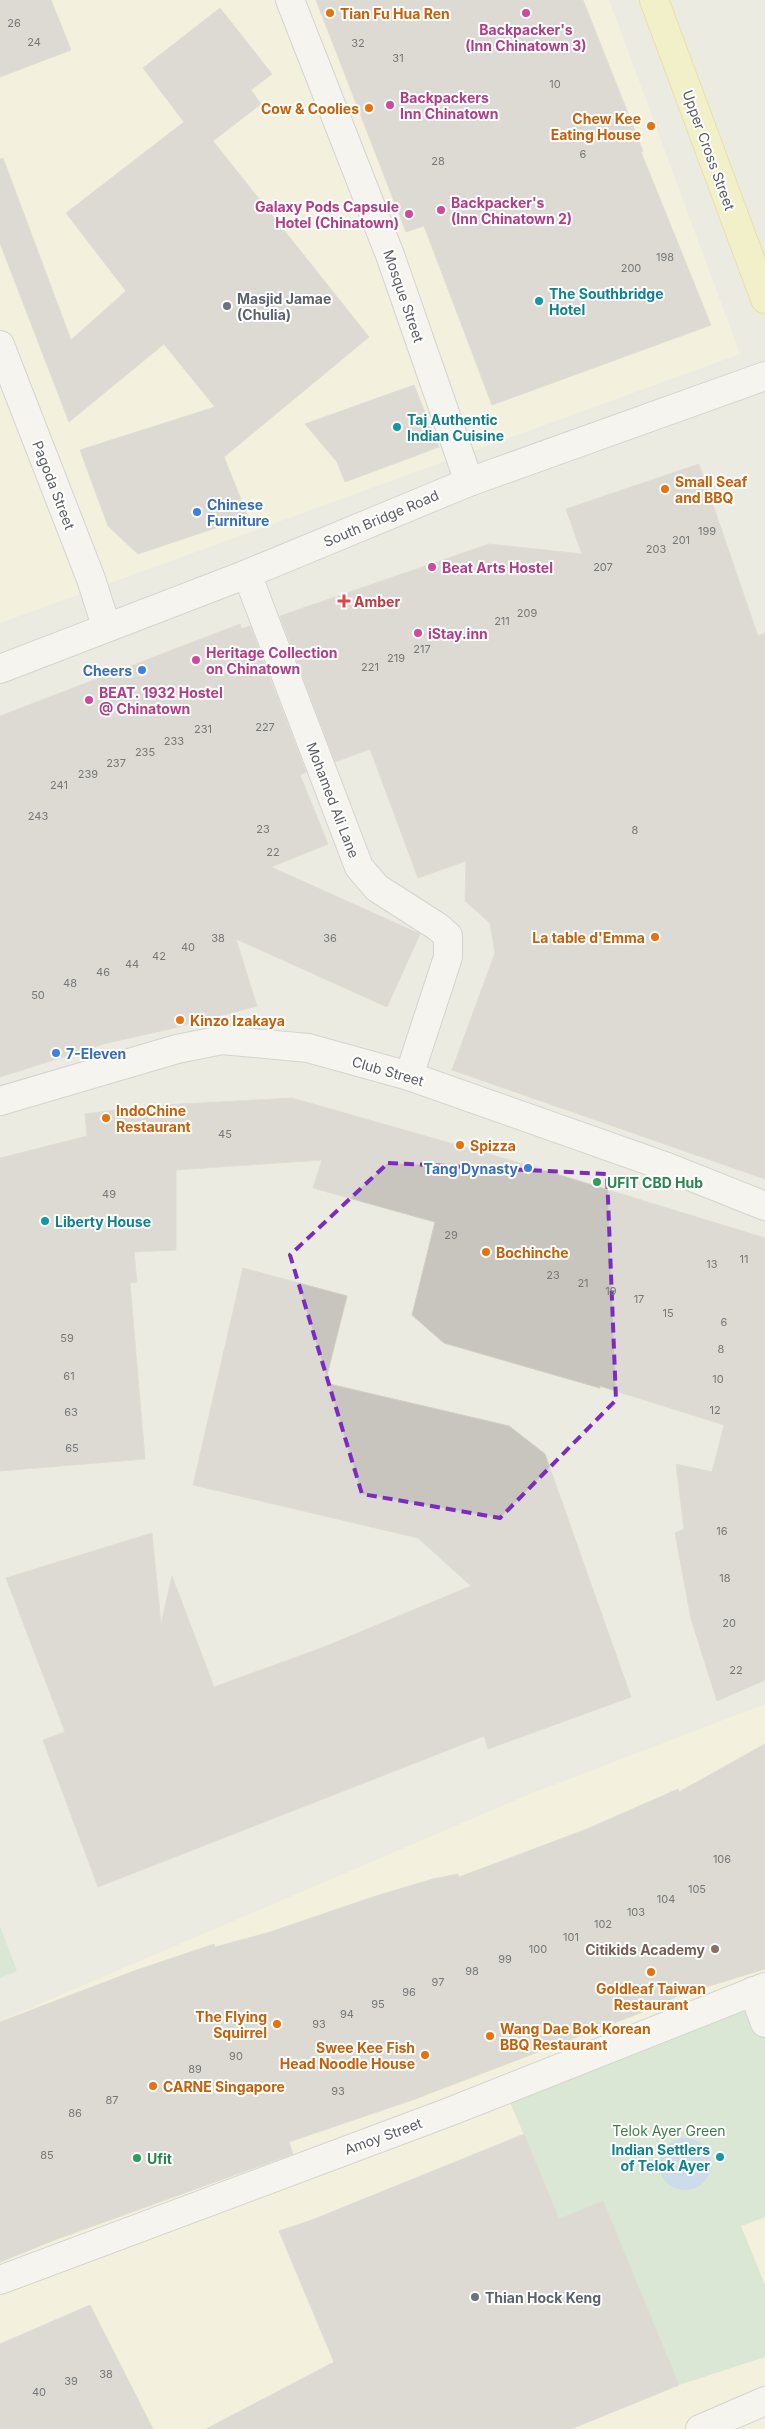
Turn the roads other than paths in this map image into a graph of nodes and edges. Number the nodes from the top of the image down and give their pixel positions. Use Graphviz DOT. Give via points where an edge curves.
graph roads {
  1 [pos="290,0"];
  2 [pos="654,0"];
  3 [pos="765,299"];
  4 [pos="0,345"];
  5 [pos="765,376"];
  6 [pos="469,482"];
  7 [pos="247,574"];
  8 [pos="106,626"];
  9 [pos="0,669"];
  10 [pos="409,1076"];
  11 [pos="0,1101"];
  12 [pos="765,1206"];
  13 [pos="759,1989"];
  14 [pos="765,2023"];
  15 [pos="0,2280"];
  16 [pos="765,2401"];
  17 [pos="700,2429"];
  1 -- 6 [label="street, Mosque Street" via="390,255"];
  2 -- 3 [label="main road, Upper Cross Street"];
  4 -- 8 [label="street, Pagoda Street" via="91,579"];
  5 -- 6 [label="street, South Bridge Road"];
  6 -- 7 [label="street, South Bridge Road"];
  7 -- 8 [label="street, South Bridge Road"];
  7 -- 10 [label="street, Mohamed Ali Lane" via="359,867 377,888 438,926 448,936 448,957"];
  8 -- 9 [label="street, South Bridge Road"];
  10 -- 11 [label="street, Club Street" via="308,1048 222,1040 177,1049"];
  10 -- 12 [label="street, Club Street" via="668,1167"];
  13 -- 14 [label="street"];
  13 -- 15 [label="street, Amoy Street" via="448,2112"];
  16 -- 17 [label="street"];
}
